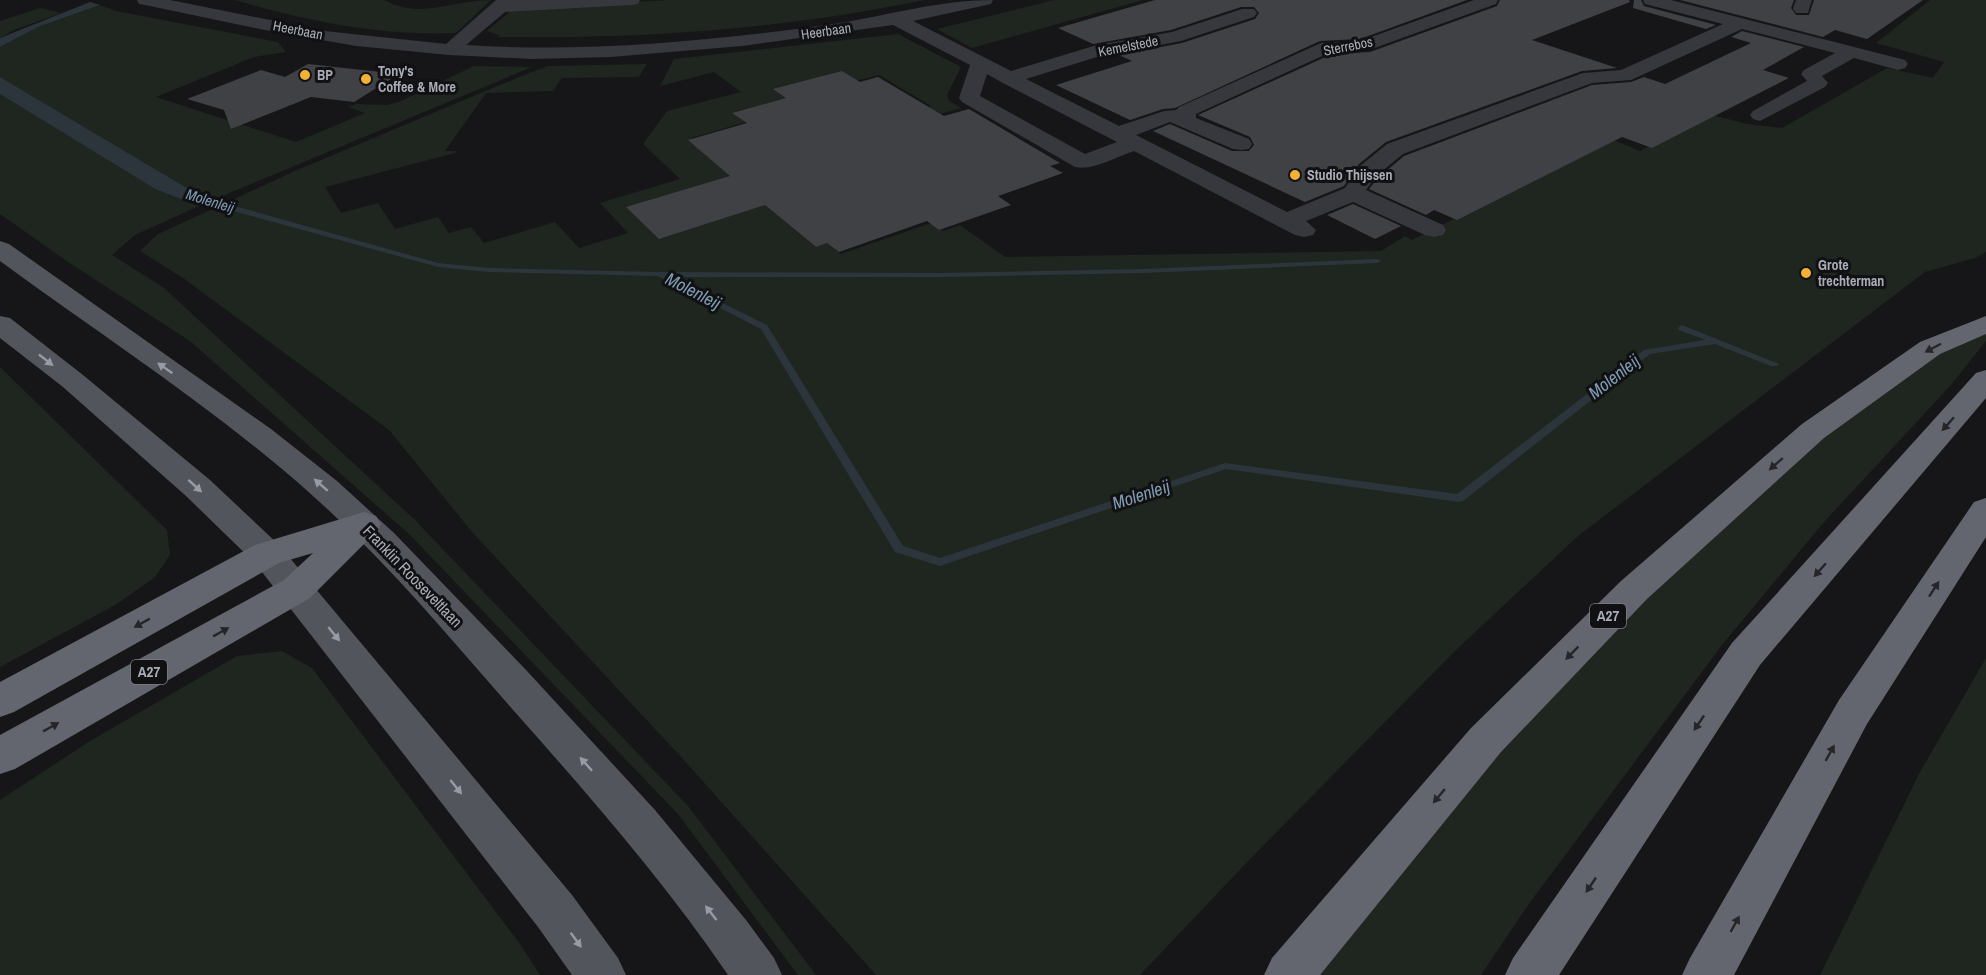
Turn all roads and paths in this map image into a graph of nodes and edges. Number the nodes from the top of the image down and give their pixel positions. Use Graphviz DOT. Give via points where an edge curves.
graph roads {
  1 [pos="145,0"];
  2 [pos="633,0"];
  3 [pos="984,0"];
  4 [pos="1490,0"];
  5 [pos="1651,0"];
  6 [pos="503,4"];
  7 [pos="1248,13"];
  8 [pos="897,20"];
  9 [pos="1740,23"];
  10 [pos="452,48"];
  11 [pos="1851,51"];
  12 [pos="980,64"];
  13 [pos="1898,64"];
  14 [pos="1008,78"];
  15 [pos="1760,115"];
  16 [pos="1185,122"];
  17 [pos="1125,138"];
  18 [pos="1241,144"];
  19 [pos="1353,193"];
  20 [pos="1434,230"];
  21 [pos="0,249"];
  22 [pos="0,324"];
  23 [pos="1986,324"];
  24 [pos="1986,379"];
  25 [pos="1986,510"];
  26 [pos="364,524"];
  27 [pos="267,554"];
  28 [pos="297,589"];
  29 [pos="0,701"];
  30 [pos="0,756"];
  31 [pos="601,975"];
  32 [pos="757,975"];
  33 [pos="1289,975"];
  34 [pos="1530,975"];
  35 [pos="1707,975"];
  1 -- 10 [label="street, Heerbaan" via="316,34"];
  2 -- 6 [label="street" via="550,6"];
  3 -- 8 [label="street, Heerbaan"];
  4 -- 16 [label="street, Sterrebos" via="1362,46 1328,47 1186,111"];
  5 -- 9 [label="street"];
  6 -- 10 [label="street"];
  7 -- 14 [label="street, Kemelstede" via="1175,37 1097,51"];
  8 -- 10 [label="street, Heerbaan" via="830,31 613,52 554,54"];
  8 -- 12 [label="street"];
  9 -- 11 [label="street"];
  9 -- 19 [label="street" via="1395,149 1368,171"];
  11 -- 13 [label="street"];
  11 -- 15 [label="street" via="1811,74 1818,83"];
  12 -- 14 [label="street"];
  12 -- 17 [label="street" via="969,98 1083,162"];
  14 -- 17 [label="street"];
  16 -- 17 [label="street" via="1171,115"];
  16 -- 18 [label="street"];
  17 -- 19 [label="street" via="1296,226"];
  19 -- 20 [label="street"];
  26 -- 21 [label="main road, Franklin Rooseveltlaan, one-way" via="246,424"];
  22 -- 27 [label="main road, one-way" via="172,465"];
  23 -- 33 [label="highway, A27, one-way" via="1930,348 1814,431 1634,590 1486,740"];
  24 -- 34 [label="highway, one-way" via="1746,654"];
  35 -- 25 [label="highway, one-way" via="1853,712"];
  26 -- 27 [label="highway"];
  26 -- 28 [label="highway"];
  32 -- 26 [label="main road, Franklin Rooseveltlaan, one-way" via="650,835 441,603"];
  27 -- 28 [label="main road"];
  27 -- 29 [label="highway, one-way"];
  30 -- 28 [label="highway, A27, one-way"];
  28 -- 31 [label="main road, one-way" via="555,911"];
}
